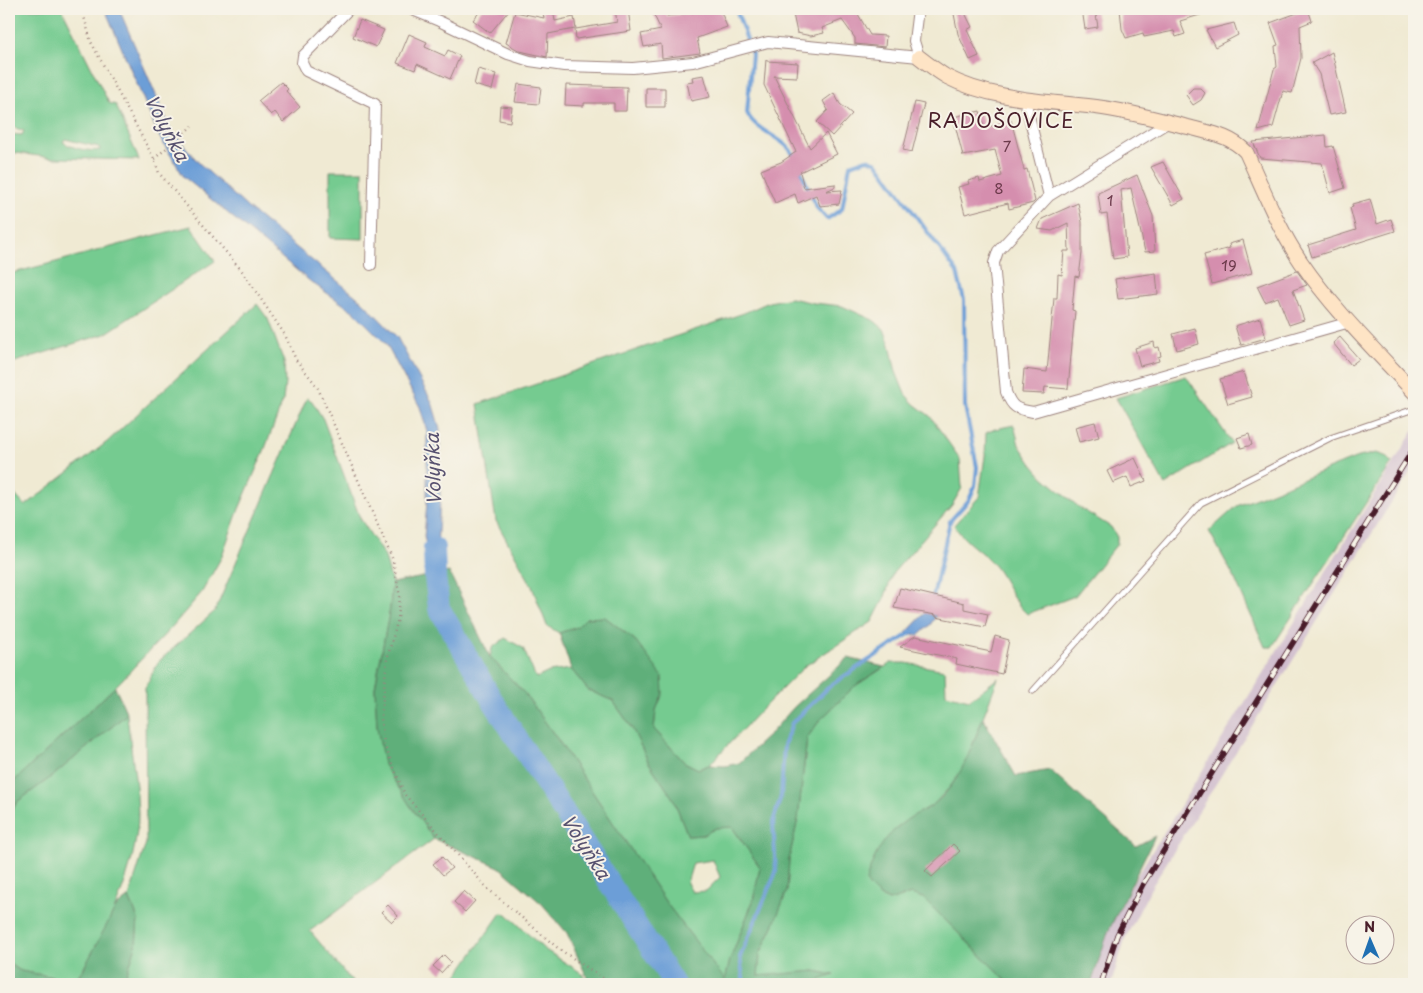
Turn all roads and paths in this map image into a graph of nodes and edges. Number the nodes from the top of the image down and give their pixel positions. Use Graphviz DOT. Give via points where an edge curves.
graph roads {
  1 [pos="82,9"];
  2 [pos="349,9"];
  3 [pos="410,9"];
  4 [pos="918,9"];
  5 [pos="919,57"];
  6 [pos="1025,100"];
  7 [pos="1169,122"];
  8 [pos="192,126"];
  9 [pos="154,159"];
  10 [pos="1049,196"];
  11 [pos="371,265"];
  12 [pos="1350,322"];
  13 [pos="1414,392"];
  14 [pos="1414,408"];
  15 [pos="1033,691"];
  16 [pos="612,984"];
  1 -- 9 [label="path" via="91,42"];
  2 -- 11 [label="street" via="303,56 302,63 306,71 375,104"];
  3 -- 5 [label="street" via="508,54 564,66 633,68 692,62 768,42"];
  4 -- 5 [label="street" via="914,41"];
  5 -- 6 [label="street" via="948,78"];
  6 -- 7 [label="street" via="1104,108"];
  6 -- 10 [label="street"];
  7 -- 10 [label="street"];
  7 -- 12 [label="street" via="1237,142 1246,152 1301,262"];
  8 -- 9 [label="path"];
  9 -- 16 [label="path" via="159,173 242,271 285,335 296,360 317,386 392,560 400,597 398,619 387,659 381,718 384,744 405,795 488,889 558,949"];
  10 -- 12 [label="street" via="998,251 994,263 1006,392 1010,404 1018,410 1033,412"];
  12 -- 13 [label="street"];
  14 -- 15 [label="lane" via="1330,438 1201,503"];
}
